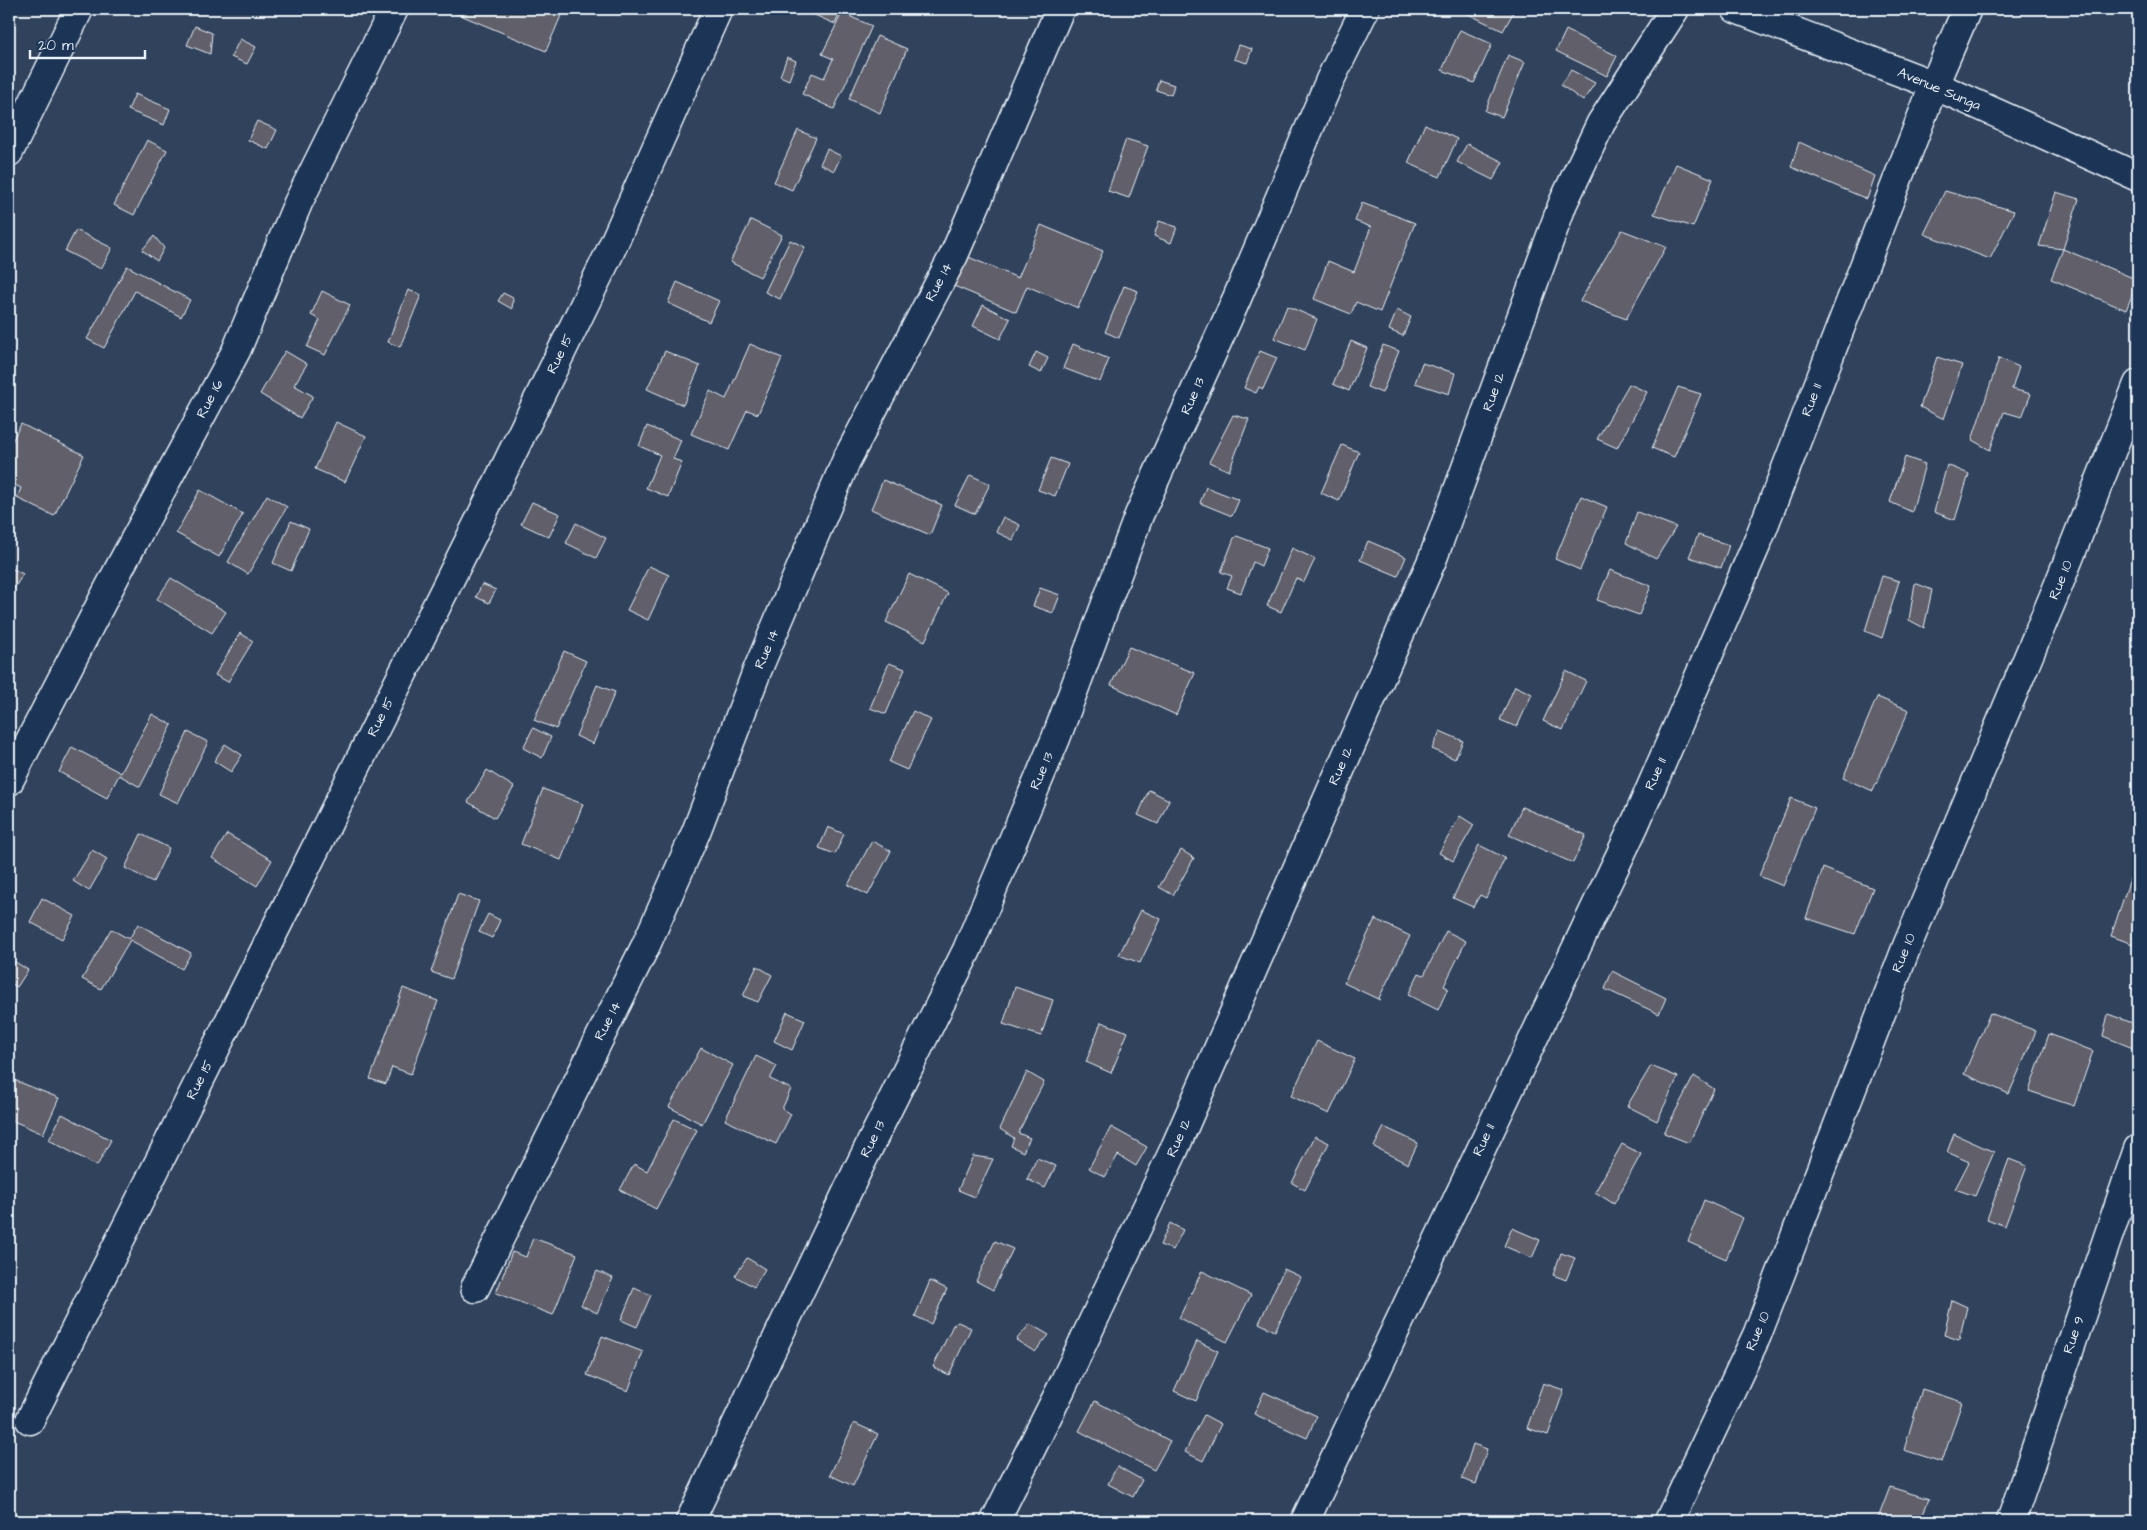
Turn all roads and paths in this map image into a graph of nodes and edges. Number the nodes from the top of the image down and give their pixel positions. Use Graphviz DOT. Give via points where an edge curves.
graph roads {
  1 [pos="79,9"];
  2 [pos="394,9"];
  3 [pos="718,9"];
  4 [pos="1060,9"];
  5 [pos="1365,9"];
  6 [pos="1675,9"];
  7 [pos="1736,9"];
  8 [pos="1967,9"];
  9 [pos="1934,85"];
  10 [pos="9,152"];
  11 [pos="2138,177"];
  12 [pos="2138,384"];
  13 [pos="9,781"];
  14 [pos="2138,1149"];
  15 [pos="474,1288"];
  16 [pos="30,1420"];
  17 [pos="690,1521"];
  18 [pos="995,1521"];
  19 [pos="1305,1521"];
  20 [pos="1669,1521"];
  21 [pos="2011,1521"];
  1 -- 10 [label="street"];
  2 -- 13 [label="street, Rue 16" via="298,203 236,351"];
  3 -- 16 [label="street, Rue 15" via="609,254"];
  4 -- 15 [label="street, Rue 14" via="954,254 847,459 757,671 696,832 646,945"];
  5 -- 17 [label="street, Rue 13" via="1330,80 1139,515 1056,738 967,950"];
  6 -- 18 [label="street, Rue 12" via="1601,123 1563,203 1433,558 1172,1152"];
  7 -- 9 [label="street, Avenue Sunga"];
  8 -- 9 [label="street, Rue 11"];
  9 -- 11 [label="street, Avenue Sunga"];
  9 -- 19 [label="street, Rue 11" via="1758,541 1634,824"];
  12 -- 20 [label="street, Rue 10" via="2058,586 1907,946 1757,1335"];
  14 -- 21 [label="street, Rue 9"];
}
